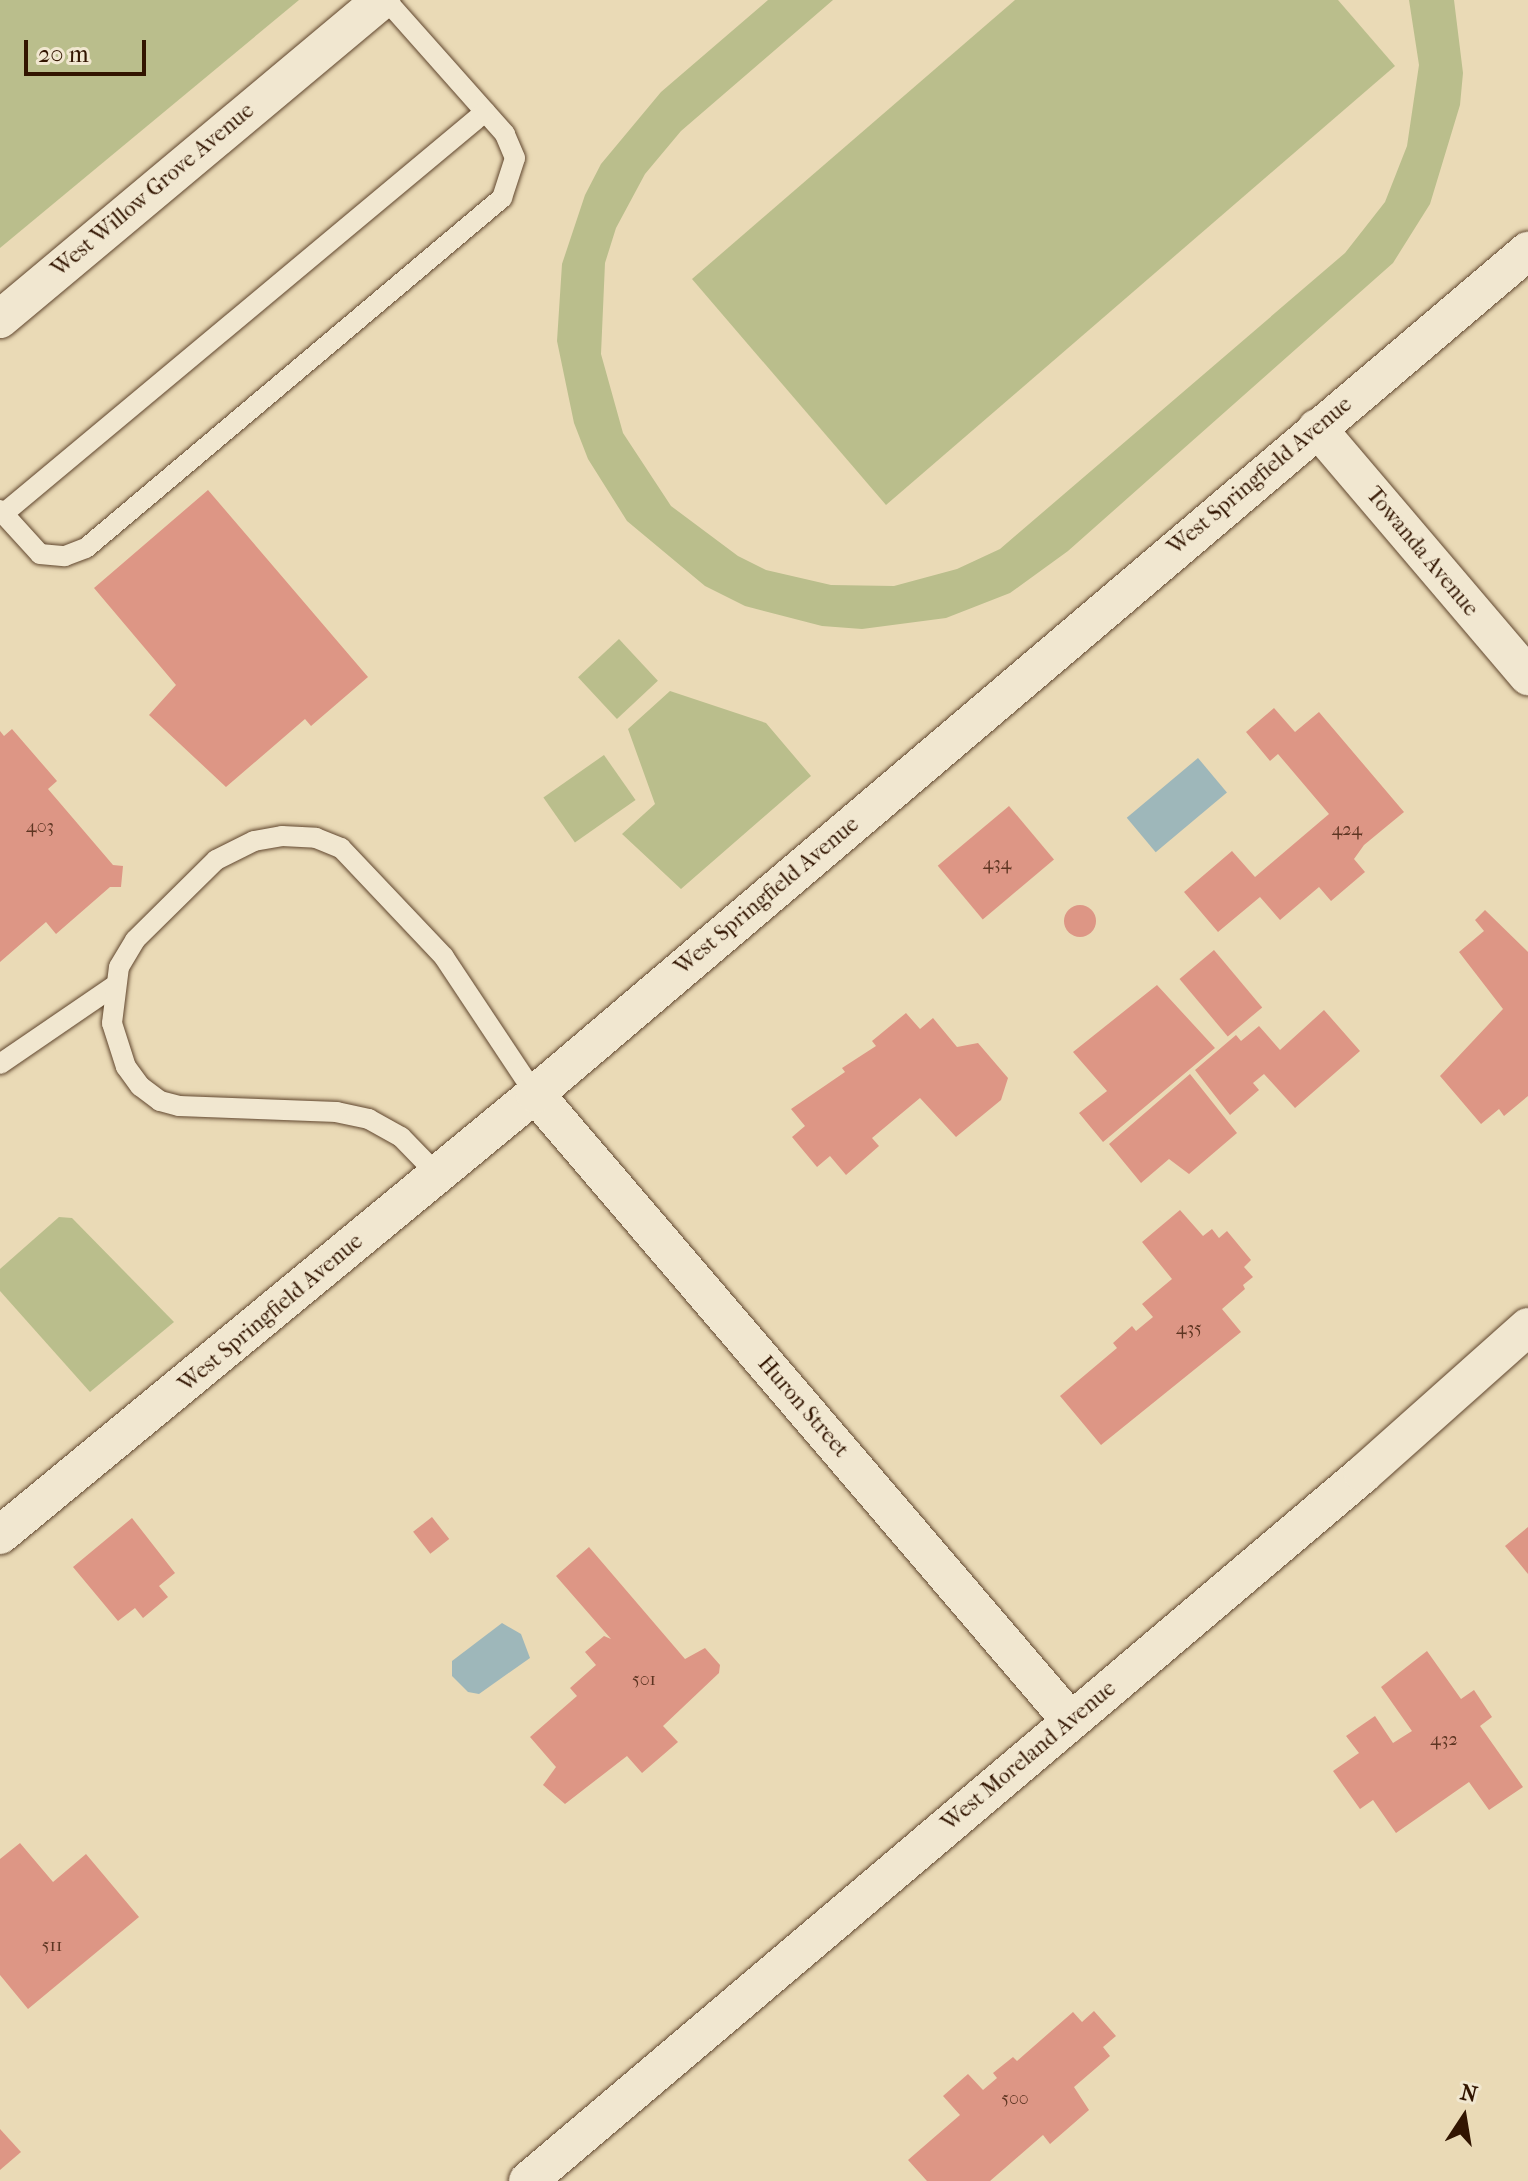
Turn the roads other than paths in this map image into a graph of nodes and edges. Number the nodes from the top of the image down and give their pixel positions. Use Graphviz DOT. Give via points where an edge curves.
graph roads {
  1 [pos="384,0"];
  2 [pos="485,112"];
  3 [pos="1528,251"];
  4 [pos="0,319"];
  5 [pos="1317,428"];
  6 [pos="2,512"];
  7 [pos="1528,676"];
  8 [pos="114,986"];
  9 [pos="0,1064"];
  10 [pos="535,1094"];
  11 [pos="438,1175"];
  12 [pos="1528,1327"];
  13 [pos="0,1535"];
  14 [pos="1070,1720"];
  15 [pos="528,2181"];
  1 -- 2 [label="lane"];
  1 -- 4 [label="street, West Willow Grove Avenue"];
  2 -- 6 [label="lane"];
  2 -- 6 [label="lane" via="505,134 515,158 502,198 86,548 65,556 40,554"];
  3 -- 5 [label="street, West Springfield Avenue"];
  5 -- 7 [label="street, Towanda Avenue"];
  5 -- 10 [label="street, West Springfield Avenue"];
  8 -- 9 [label="lane"];
  8 -- 10 [label="lane" via="135,940 216,860 254,841 316,838 341,848 363,866 444,957"];
  8 -- 11 [label="lane" via="116,1044 140,1086 160,1101 216,1111 309,1110 369,1119 401,1137"];
  10 -- 11 [label="street, West Springfield Avenue"];
  10 -- 14 [label="street, Huron Street"];
  11 -- 13 [label="street, West Springfield Avenue"];
  12 -- 14 [label="street, West Moreland Avenue" via="1363,1474"];
  14 -- 15 [label="street, West Moreland Avenue"];
}
